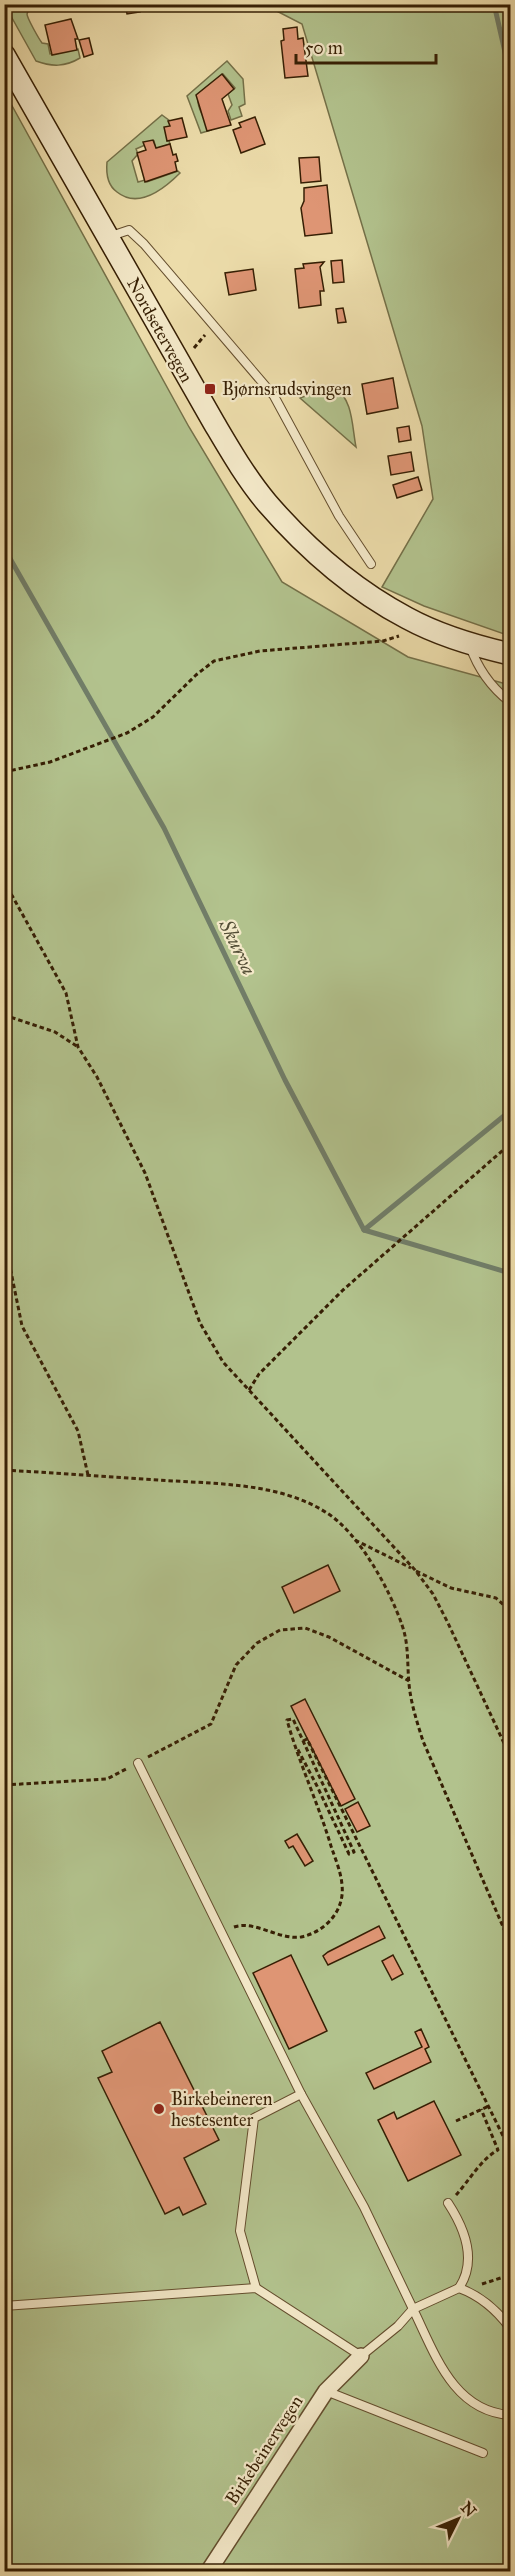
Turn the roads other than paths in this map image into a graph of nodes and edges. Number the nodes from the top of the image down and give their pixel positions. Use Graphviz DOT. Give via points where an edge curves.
graph roads {
  1 [pos="4,55"];
  2 [pos="108,237"];
  3 [pos="371,564"];
  4 [pos="470,644"];
  5 [pos="510,654"];
  6 [pos="510,702"];
  7 [pos="138,1763"];
  8 [pos="301,2094"];
  9 [pos="448,2203"];
  10 [pos="256,2288"];
  11 [pos="459,2288"];
  12 [pos="4,2306"];
  13 [pos="413,2309"];
  14 [pos="510,2328"];
  15 [pos="361,2356"];
  16 [pos="326,2391"];
  17 [pos="510,2415"];
  18 [pos="483,2453"];
  19 [pos="208,2571"];
  1 -- 2 [label="main road, Nordsetervegen"];
  2 -- 3 [label="lane" via="129,230 144,244 274,396 339,516"];
  2 -- 4 [label="main road, Nordsetervegen" via="242,468 266,501 347,579 408,619"];
  4 -- 5 [label="main road, Nordsetervegen"];
  4 -- 6 [label="lane" via="476,662 497,692"];
  7 -- 8 [label="lane"];
  8 -- 10 [label="lane" via="254,2118 240,2231"];
  8 -- 13 [label="lane" via="364,2207"];
  9 -- 11 [label="lane" via="465,2239 469,2261"];
  10 -- 12 [label="lane"];
  10 -- 15 [label="lane"];
  11 -- 13 [label="lane"];
  11 -- 14 [label="lane" via="476,2294"];
  13 -- 15 [label="lane"];
  13 -- 17 [label="lane" via="442,2370 465,2399 493,2414"];
  15 -- 16 [label="street, Birkebeinervegen"];
  16 -- 18 [label="lane"];
  16 -- 19 [label="street, Birkebeinervegen"];
}
